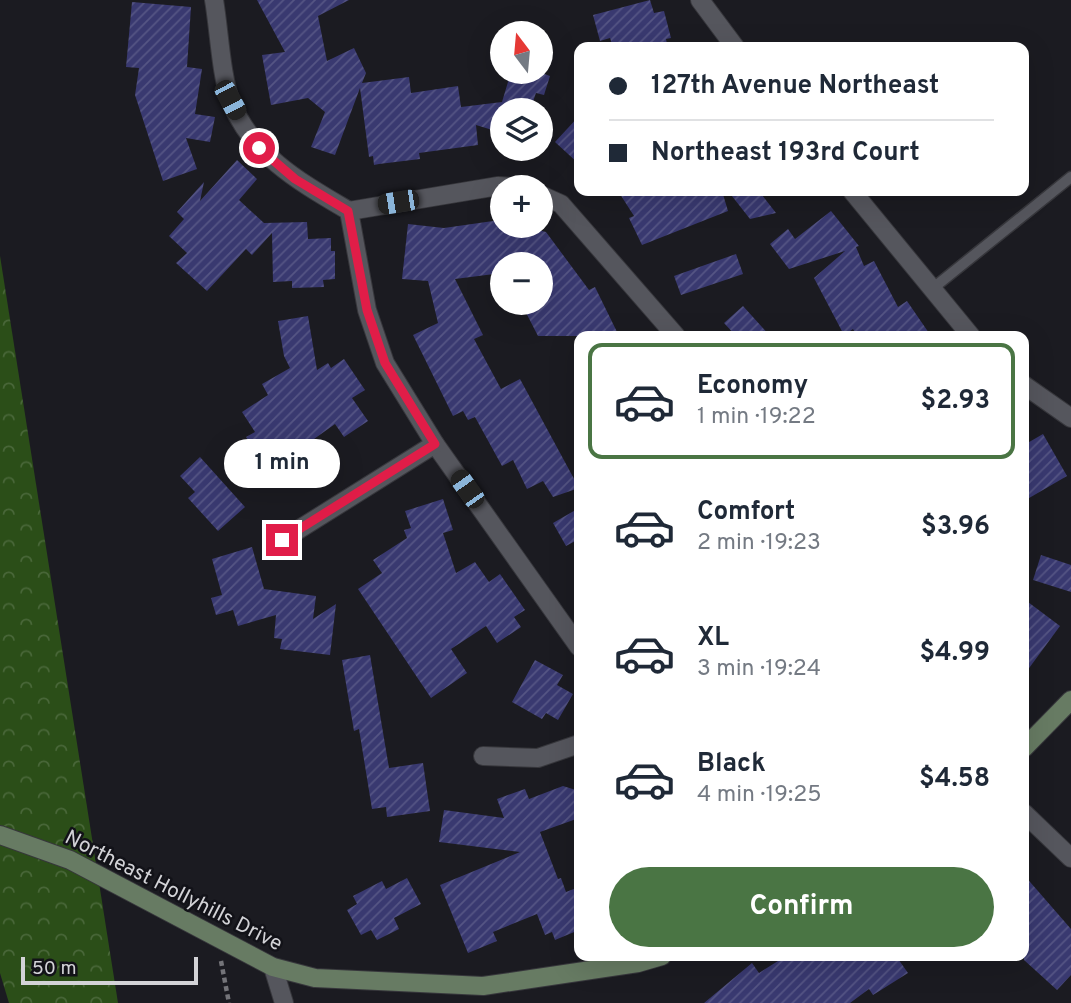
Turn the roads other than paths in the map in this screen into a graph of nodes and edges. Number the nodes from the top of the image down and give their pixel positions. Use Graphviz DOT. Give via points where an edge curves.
graph roads {
  1 [pos="214,0"];
  2 [pos="700,0"];
  3 [pos="731,42"];
  4 [pos="1071,177"];
  5 [pos="490,187"];
  6 [pos="856,196"];
  7 [pos="553,200"];
  8 [pos="348,211"];
  9 [pos="932,289"];
  10 [pos="672,331"];
  11 [pos="967,331"];
  12 [pos="1029,389"];
  13 [pos="1071,418"];
  14 [pos="435,444"];
  15 [pos="282,540"];
  16 [pos="574,640"];
  17 [pos="1071,700"];
  18 [pos="1029,743"];
  19 [pos="574,746"];
  20 [pos="483,756"];
  21 [pos="1029,818"];
  22 [pos="0,835"];
  23 [pos="1071,858"];
  24 [pos="645,961"];
  25 [pos="273,967"];
  26 [pos="284,1003"];
  1 -- 8 [label="street" via="230,100 250,137 295,179"];
  2 -- 3 [label="street"];
  4 -- 9 [label="lane"];
  5 -- 8 [label="street"];
  6 -- 9 [label="street"];
  7 -- 10 [label="street" via="561,204"];
  8 -- 14 [label="street" via="367,310 385,363"];
  9 -- 11 [label="street"];
  12 -- 13 [label="street"];
  14 -- 15 [label="street"];
  14 -- 16 [label="street"];
  17 -- 18 [label="main road"];
  19 -- 20 [label="street" via="538,758"];
  21 -- 23 [label="street"];
  22 -- 25 [label="main road, Northeast Hollyhills Drive" via="70,860"];
  24 -- 25 [label="main road, Northeast Hollyhills Drive" via="483,986 314,978"];
  25 -- 26 [label="street"];
}
